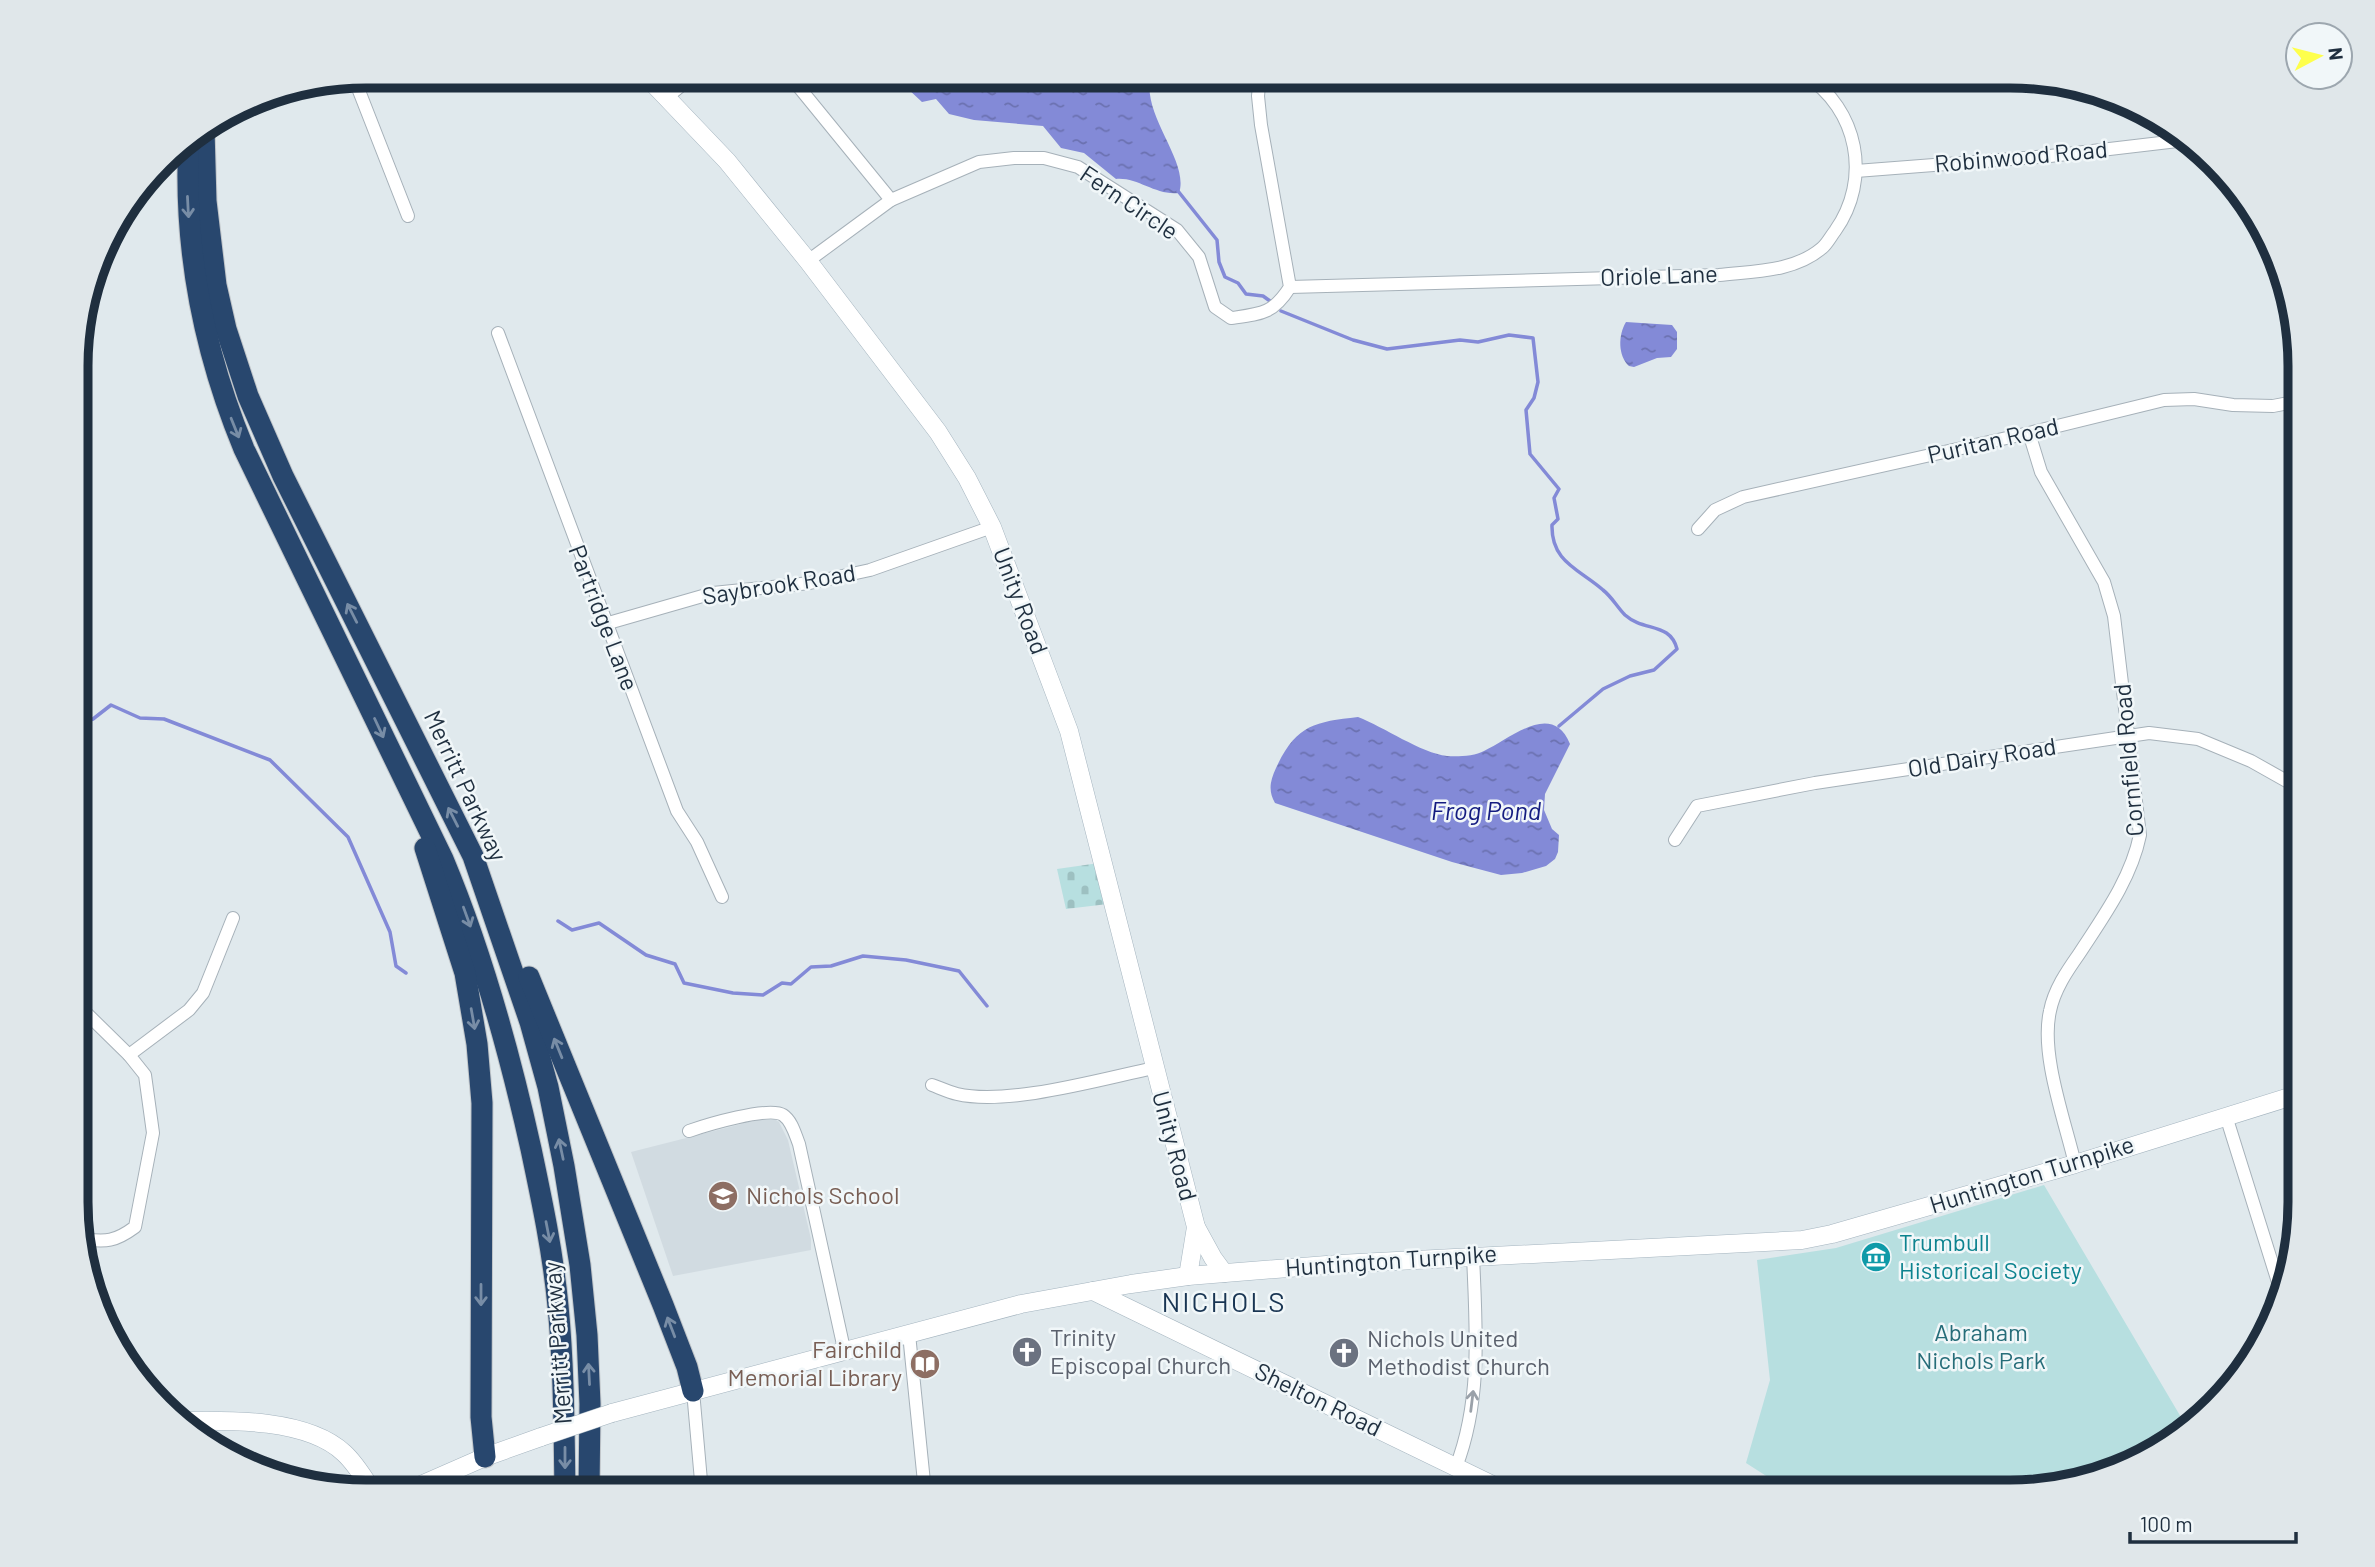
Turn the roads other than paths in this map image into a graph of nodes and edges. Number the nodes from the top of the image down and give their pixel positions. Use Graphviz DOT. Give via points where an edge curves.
graph roads {
  1 [pos="358,88"];
  2 [pos="658,88"];
  3 [pos="678,88"];
  4 [pos="800,88"];
  5 [pos="1259,88"];
  6 [pos="1821,88"];
  7 [pos="667,97"];
  8 [pos="204,139"];
  9 [pos="2175,142"];
  10 [pos="189,151"];
  11 [pos="1857,171"];
  12 [pos="891,200"];
  13 [pos="408,216"];
  14 [pos="808,261"];
  15 [pos="1290,287"];
  16 [pos="498,333"];
  17 [pos="2288,403"];
  18 [pos="2029,433"];
  19 [pos="992,527"];
  20 [pos="1698,529"];
  21 [pos="605,624"];
  22 [pos="2129,736"];
  23 [pos="397,766"];
  24 [pos="2288,782"];
  25 [pos="1675,840"];
  26 [pos="473,856"];
  27 [pos="722,897"];
  28 [pos="233,918"];
  29 [pos="88,1015"];
  30 [pos="130,1055"];
  31 [pos="1154,1068"];
  32 [pos="932,1084"];
  33 [pos="2288,1097"];
  34 [pos="2226,1116"];
  35 [pos="690,1131"];
  36 [pos="2075,1164"];
  37 [pos="1196,1227"];
  38 [pos="90,1239"];
  39 [pos="1472,1256"];
  40 [pos="1224,1273"];
  41 [pos="1188,1276"];
  42 [pos="2277,1278"];
  43 [pos="1093,1291"];
  44 [pos="909,1334"];
  45 [pos="844,1349"];
  46 [pos="693,1391"];
  47 [pos="195,1422"];
  48 [pos="485,1457"];
  49 [pos="1456,1467"];
  50 [pos="365,1480"];
  51 [pos="432,1480"];
  52 [pos="565,1480"];
  53 [pos="589,1480"];
  54 [pos="701,1480"];
  55 [pos="924,1480"];
  56 [pos="1483,1480"];
  1 -- 13 [label="street"];
  2 -- 7 [label="main road, Unity Road"];
  3 -- 7 [label="street"];
  4 -- 12 [label="street"];
  5 -- 15 [label="street" via="1261,125"];
  6 -- 11 [label="street, Oriole Lane" via="1842,111"];
  7 -- 14 [label="main road, Unity Road" via="727,161"];
  26 -- 8 [label="highway, Merritt Parkway, one-way" via="248,396 216,285"];
  9 -- 11 [label="street, Robinwood Road"];
  10 -- 23 [label="highway, Merritt Parkway, one-way" via="190,242 214,367 244,449"];
  11 -- 15 [label="street, Oriole Lane" via="1845,216 1822,248 1786,268 1719,275"];
  12 -- 14 [label="street, Fern Circle"];
  12 -- 15 [label="street, Fern Circle" via="979,162 1044,158 1078,167 1177,230 1199,257 1215,307 1231,318 1264,314"];
  14 -- 19 [label="main road, Unity Road" via="938,432"];
  16 -- 21 [label="street, Partridge Lane"];
  17 -- 18 [label="street, Puritan Road" via="2164,400"];
  18 -- 20 [label="street, Puritan Road" via="1743,498 1715,510"];
  18 -- 22 [label="street, Cornfield Road" via="2041,472 2104,582 2114,616"];
  19 -- 21 [label="street, Saybrook Road" via="870,570 810,583 713,593"];
  19 -- 31 [label="main road, Unity Road" via="1069,732"];
  21 -- 27 [label="street, Partridge Lane" via="677,811"];
  22 -- 24 [label="street, Old Dairy Road" via="2198,739"];
  22 -- 25 [label="street, Old Dairy Road" via="1815,783 1697,806"];
  22 -- 36 [label="street, Cornfield Road" via="2140,835 2136,854 2118,893 2062,979 2049,1011 2047,1049"];
  23 -- 48 [label="highway, one-way" via="465,973 477,1044 482,1103 481,1417"];
  23 -- 52 [label="highway, Merritt Parkway, one-way" via="469,920 522,1108 550,1239 558,1305"];
  46 -- 26 [label="highway, one-way" via="663,1305 542,1010"];
  53 -- 26 [label="highway, Merritt Parkway, one-way" via="587,1335 564,1166 530,1022"];
  28 -- 30 [label="street" via="190,1010"];
  29 -- 30 [label="street"];
  30 -- 38 [label="street" via="145,1075 153,1133 135,1227 118,1239"];
  31 -- 32 [label="street" via="992,1097 958,1094"];
  31 -- 37 [label="main road, Unity Road"];
  33 -- 34 [label="main road, Huntington Turnpike"];
  34 -- 36 [label="main road, Huntington Turnpike"];
  34 -- 42 [label="street"];
  35 -- 45 [label="street" via="775,1112 791,1125"];
  36 -- 39 [label="main road, Huntington Turnpike" via="1802,1240"];
  37 -- 40 [label="main road, Unity Road"];
  37 -- 41 [label="main road, Unity Road"];
  39 -- 40 [label="main road, Huntington Turnpike"];
  49 -- 39 [label="street, one-way" via="1469,1421 1476,1366"];
  40 -- 41 [label="main road, Huntington Turnpike"];
  41 -- 43 [label="main road, Huntington Turnpike"];
  43 -- 44 [label="main road, Huntington Turnpike" via="1021,1304"];
  43 -- 49 [label="main road, Shelton Road"];
  44 -- 45 [label="main road, Huntington Turnpike"];
  44 -- 55 [label="street"];
  45 -- 46 [label="main road, Huntington Turnpike"];
  46 -- 48 [label="main road, Huntington Turnpike, bridge" via="612,1413"];
  46 -- 54 [label="street"];
  47 -- 50 [label="main road" via="304,1431 343,1452"];
  48 -- 51 [label="main road, Huntington Turnpike"];
  49 -- 56 [label="main road, Shelton Road"];
}
